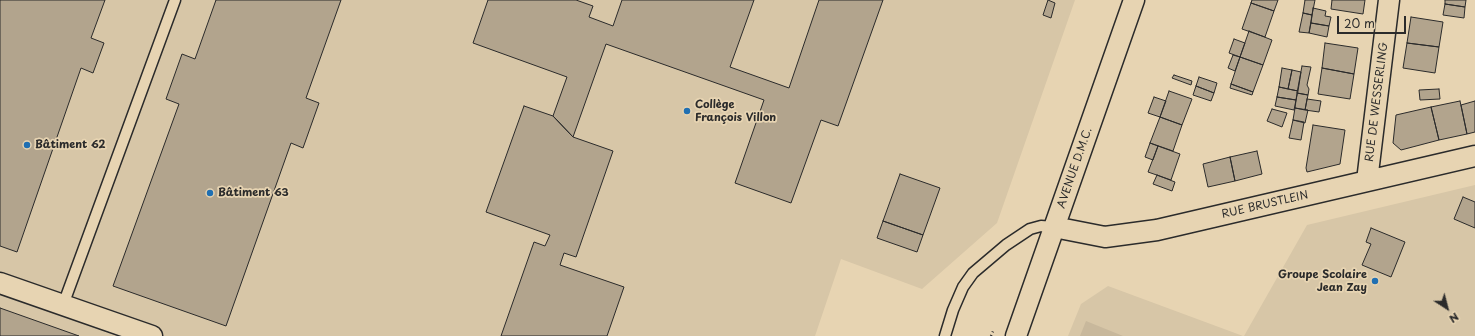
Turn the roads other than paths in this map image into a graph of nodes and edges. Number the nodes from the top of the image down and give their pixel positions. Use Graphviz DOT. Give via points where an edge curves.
graph roads {
  1 [pos="175,0"];
  2 [pos="1134,0"];
  3 [pos="1389,0"];
  4 [pos="1475,156"];
  5 [pos="1367,181"];
  6 [pos="1054,227"];
  7 [pos="0,283"];
  8 [pos="63,305"];
  9 [pos="152,336"];
  10 [pos="945,336"];
  11 [pos="1016,336"];
  1 -- 8 [label="lane"];
  2 -- 6 [label="street, AVENUE D.M.C."];
  3 -- 5 [label="street, RUE DE WESSERLING"];
  4 -- 5 [label="street, RUE BRUSTLEIN"];
  5 -- 6 [label="street, RUE BRUSTLEIN" via="1157,230 1105,237"];
  6 -- 10 [label="lane" via="1030,229 1006,244 973,273 962,287"];
  6 -- 11 [label="street, AVENUE D.M.C."];
  7 -- 8 [label="street"];
  8 -- 9 [label="street"];
}
